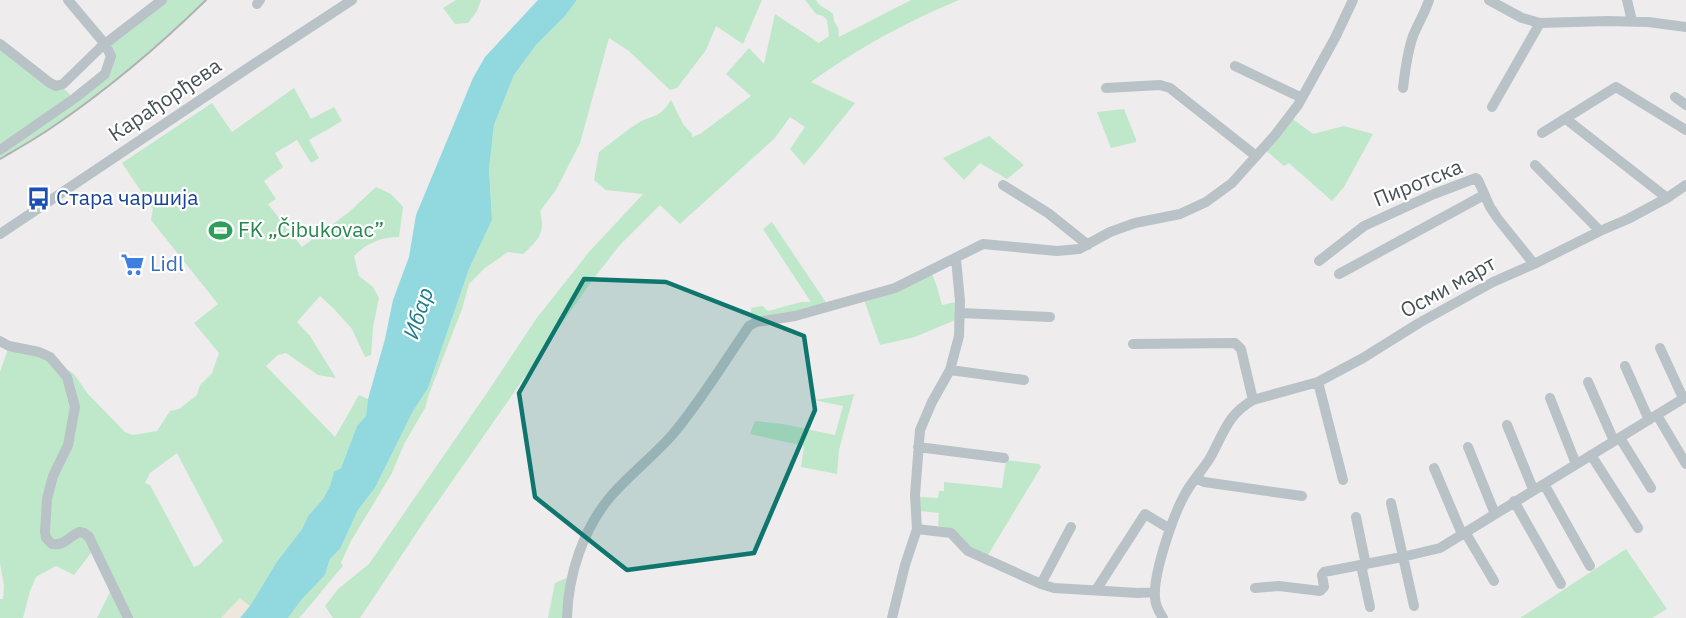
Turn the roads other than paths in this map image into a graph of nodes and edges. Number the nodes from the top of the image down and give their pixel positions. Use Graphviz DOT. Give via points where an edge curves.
graph roads {
  1 [pos="68,0"];
  2 [pos="352,0"];
  3 [pos="1353,0"];
  4 [pos="1429,0"];
  5 [pos="1489,0"];
  6 [pos="1627,0"];
  7 [pos="160,1"];
  8 [pos="1632,21"];
  9 [pos="1540,23"];
  10 [pos="1686,27"];
  11 [pos="0,44"];
  12 [pos="105,44"];
  13 [pos="1235,66"];
  14 [pos="1106,88"];
  15 [pos="1403,88"];
  16 [pos="1675,97"];
  17 [pos="1302,98"];
  18 [pos="1686,105"];
  19 [pos="1492,107"];
  20 [pos="1566,119"];
  21 [pos="1686,130"];
  22 [pos="1542,132"];
  23 [pos="0,150"];
  24 [pos="1256,156"];
  25 [pos="1534,165"];
  26 [pos="1003,185"];
  27 [pos="1686,185"];
  28 [pos="1484,195"];
  29 [pos="1667,198"];
  30 [pos="1600,231"];
  31 [pos="0,234"];
  32 [pos="1088,245"];
  33 [pos="956,259"];
  34 [pos="1319,261"];
  35 [pos="1534,264"];
  36 [pos="1339,274"];
  37 [pos="960,314"];
  38 [pos="1050,317"];
  39 [pos="0,341"];
  40 [pos="1133,344"];
  41 [pos="1660,348"];
  42 [pos="1625,366"];
  43 [pos="950,370"];
  44 [pos="1024,380"];
  45 [pos="1318,382"];
  46 [pos="1588,382"];
  47 [pos="1550,398"];
  48 [pos="1685,398"];
  49 [pos="1253,400"];
  50 [pos="1653,417"];
  51 [pos="1507,425"];
  52 [pos="1617,439"];
  53 [pos="918,447"];
  54 [pos="1468,447"];
  55 [pos="1591,455"];
  56 [pos="1005,458"];
  57 [pos="1576,464"];
  58 [pos="1686,464"];
  59 [pos="1434,468"];
  60 [pos="1196,478"];
  61 [pos="1343,480"];
  62 [pos="1544,484"];
  63 [pos="1651,488"];
  64 [pos="1533,489"];
  65 [pos="1302,496"];
  66 [pos="1515,501"];
  67 [pos="1391,503"];
  68 [pos="1495,514"];
  69 [pos="1356,517"];
  70 [pos="1071,527"];
  71 [pos="1638,528"];
  72 [pos="917,529"];
  73 [pos="1170,529"];
  74 [pos="1463,533"];
  75 [pos="1402,557"];
  76 [pos="1363,565"];
  77 [pos="1590,566"];
  78 [pos="1494,581"];
  79 [pos="1041,584"];
  80 [pos="1561,584"];
  81 [pos="1255,588"];
  82 [pos="1096,590"];
  83 [pos="1155,592"];
  84 [pos="1414,606"];
  85 [pos="1370,607"];
  86 [pos="128,618"];
  87 [pos="567,618"];
  88 [pos="892,618"];
  89 [pos="1163,618"];
  1 -- 12 [label="street"];
  2 -- 31 [label="street, Карађорђева"];
  3 -- 17 [label="street"];
  4 -- 15 [label="street" via="1409,49"];
  5 -- 9 [label="street"];
  6 -- 8 [label="street"];
  7 -- 12 [label="street"];
  8 -- 9 [label="street"];
  8 -- 10 [label="street"];
  9 -- 19 [label="street"];
  11 -- 12 [label="street" via="56,86 63,84"];
  12 -- 23 [label="street" via="111,56 105,74"];
  13 -- 17 [label="street"];
  14 -- 24 [label="street" via="1170,87"];
  16 -- 18 [label="street"];
  17 -- 24 [label="street"];
  20 -- 21 [label="street" via="1616,87"];
  20 -- 22 [label="street"];
  20 -- 29 [label="street"];
  24 -- 32 [label="street" via="1232,183 1198,207 1135,223"];
  25 -- 30 [label="street"];
  26 -- 32 [label="street" via="1048,213"];
  27 -- 29 [label="street, Осми март"];
  28 -- 34 [label="street, Пиротска" via="1476,178 1434,194 1364,226"];
  28 -- 35 [label="street, Пиротска"];
  28 -- 36 [label="street"];
  29 -- 30 [label="street, Осми март"];
  30 -- 35 [label="street, Осми март"];
  32 -- 33 [label="street" via="1057,251 983,244"];
  33 -- 37 [label="street"];
  33 -- 87 [label="street" via="895,288 749,326 672,436 611,496 595,518 575,564"];
  35 -- 45 [label="street, Осми март" via="1493,282"];
  37 -- 38 [label="street"];
  37 -- 43 [label="street"];
  39 -- 86 [label="street" via="50,357 67,377 75,407 68,445 53,476 46,538 52,544 63,544 84,532"];
  40 -- 49 [label="street" via="1235,344 1241,349"];
  41 -- 48 [label="street"];
  42 -- 50 [label="street"];
  43 -- 44 [label="street"];
  43 -- 53 [label="street" via="920,430"];
  45 -- 49 [label="street, Осми март"];
  45 -- 61 [label="street"];
  46 -- 52 [label="street"];
  47 -- 57 [label="street"];
  48 -- 50 [label="street"];
  49 -- 60 [label="street, Осми март" via="1233,415"];
  50 -- 52 [label="street"];
  50 -- 58 [label="street"];
  51 -- 64 [label="street"];
  52 -- 55 [label="street"];
  52 -- 63 [label="street"];
  53 -- 56 [label="street"];
  53 -- 72 [label="street"];
  54 -- 68 [label="street"];
  55 -- 57 [label="street"];
  55 -- 71 [label="street"];
  57 -- 62 [label="street"];
  59 -- 74 [label="street"];
  60 -- 65 [label="street"];
  60 -- 73 [label="street, Осми март"];
  62 -- 64 [label="street"];
  62 -- 77 [label="street"];
  64 -- 66 [label="street"];
  66 -- 68 [label="street"];
  66 -- 80 [label="street"];
  67 -- 75 [label="street"];
  68 -- 74 [label="street"];
  69 -- 76 [label="street"];
  70 -- 79 [label="street"];
  72 -- 79 [label="street" via="951,533 968,551"];
  72 -- 88 [label="street"];
  73 -- 82 [label="street" via="1145,514"];
  73 -- 83 [label="street, Осми март"];
  74 -- 75 [label="street" via="1440,548"];
  74 -- 78 [label="street"];
  75 -- 76 [label="street"];
  75 -- 84 [label="street"];
  76 -- 81 [label="street" via="1323,572 1324,587 1320,591 1279,586"];
  76 -- 85 [label="street"];
  79 -- 82 [label="street"];
  82 -- 83 [label="street"];
  83 -- 89 [label="street, Осми март"];
}
